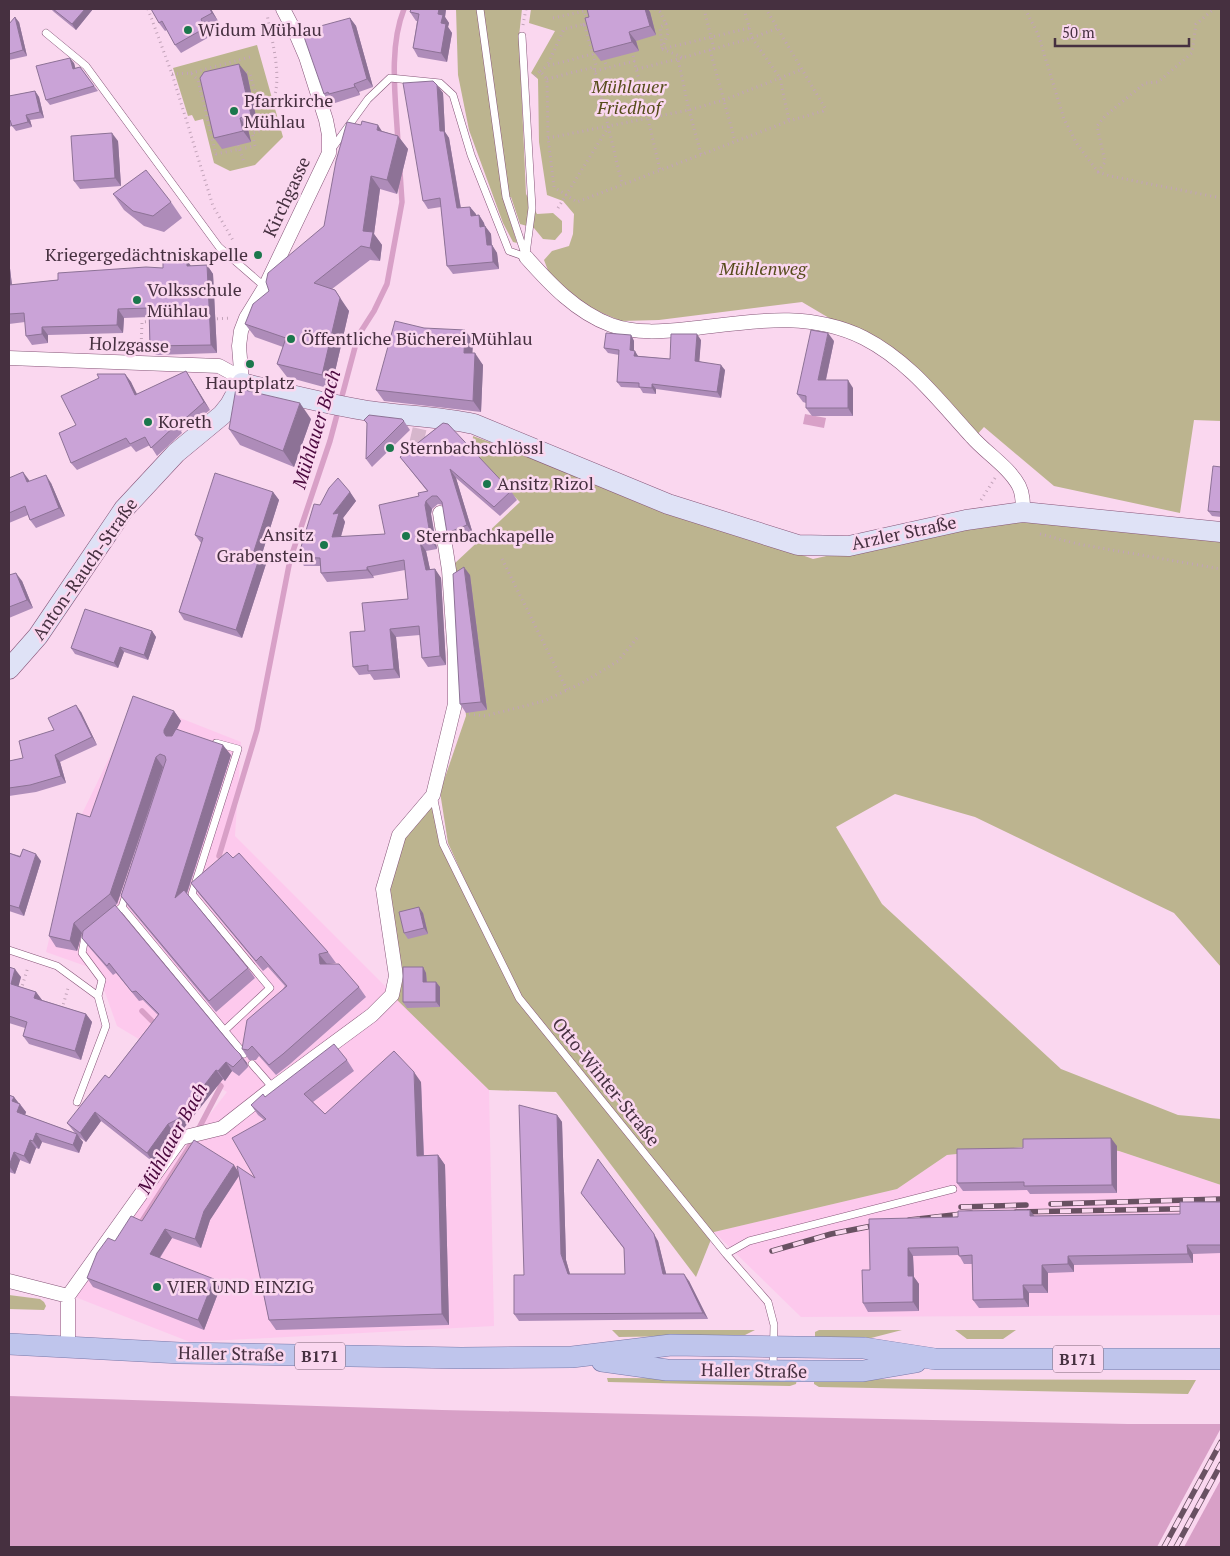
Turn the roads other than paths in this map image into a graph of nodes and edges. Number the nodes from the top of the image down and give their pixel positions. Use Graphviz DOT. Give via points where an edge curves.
graph roads {
  1 [pos="283,9"];
  2 [pos="480,9"];
  3 [pos="46,32"];
  4 [pos="522,36"];
  5 [pos="328,153"];
  6 [pos="526,257"];
  7 [pos="265,287"];
  8 [pos="9,358"];
  9 [pos="242,383"];
  10 [pos="1023,512"];
  11 [pos="440,513"];
  12 [pos="1221,532"];
  13 [pos="9,669"];
  14 [pos="205,740"];
  15 [pos="433,795"];
  16 [pos="131,880"];
  17 [pos="122,907"];
  18 [pos="107,919"];
  19 [pos="92,931"];
  20 [pos="9,950"];
  21 [pos="98,996"];
  22 [pos="226,1030"];
  23 [pos="244,1054"];
  24 [pos="252,1064"];
  25 [pos="273,1088"];
  26 [pos="77,1102"];
  27 [pos="953,1189"];
  28 [pos="726,1254"];
  29 [pos="9,1281"];
  30 [pos="68,1296"];
  31 [pos="9,1344"];
  32 [pos="774,1346"];
  33 [pos="68,1347"];
  34 [pos="572,1357"];
  35 [pos="935,1359"];
  36 [pos="1221,1359"];
  37 [pos="773,1370"];
  1 -- 5 [label="street, Kirchgasse" via="306,58 323,111 329,134"];
  2 -- 6 [label="lane" via="506,197"];
  3 -- 7 [label="lane" via="86,66 219,247"];
  4 -- 6 [label="lane" via="532,208"];
  5 -- 6 [label="lane" via="368,99 390,78 440,83 453,94 472,155 509,251"];
  5 -- 7 [label="street, Kirchgasse"];
  6 -- 10 [label="street" via="572,302 596,318 633,331 663,332 782,319 821,324 863,338 917,376 1010,475 1021,492"];
  7 -- 9 [label="street" via="241,331"];
  8 -- 9 [label="street, Holzgasse" via="219,366"];
  9 -- 10 [label="main road, Arzler Straße" via="363,410 474,424 668,504 798,545 849,546 966,520"];
  9 -- 13 [label="main road, Anton-Rauch-Straße" via="222,415 176,453 124,509 38,636"];
  10 -- 12 [label="main road, Arzler Straße"];
  11 -- 15 [label="street" via="450,570 455,704"];
  14 -- 22 [label="lane" via="238,749 192,894 270,988"];
  15 -- 25 [label="street" via="399,835 383,889 396,976 392,995 372,1015"];
  15 -- 28 [label="lane, Otto-Winter-Straße" via="443,844 519,998"];
  16 -- 17 [label="lane"];
  17 -- 18 [label="lane"];
  17 -- 22 [label="lane"];
  19 -- 21 [label="lane" via="85,937 82,953 102,980"];
  20 -- 21 [label="lane" via="57,966"];
  21 -- 26 [label="lane" via="106,1026"];
  22 -- 23 [label="lane"];
  24 -- 25 [label="lane"];
  25 -- 30 [label="street" via="222,1128 181,1138"];
  27 -- 28 [label="lane" via="749,1241"];
  28 -- 32 [label="lane, Otto-Winter-Straße" via="768,1302 774,1325"];
  29 -- 30 [label="street"];
  30 -- 33 [label="street"];
  31 -- 33 [label="main road, Haller Straße / B171"];
  32 -- 34 [label="main road, Haller Straße / B171" via="671,1345"];
  32 -- 35 [label="main road, Haller Straße / B171" via="864,1348"];
  32 -- 37 [label="lane, Otto-Winter-Straße"];
  33 -- 34 [label="main road, Haller Straße / B171" via="180,1353 422,1358"];
  34 -- 37 [label="main road, Haller Straße / B171" via="667,1370"];
  35 -- 36 [label="main road, Haller Straße / B171"];
  35 -- 37 [label="main road, Haller Straße / B171" via="863,1371"];
}
